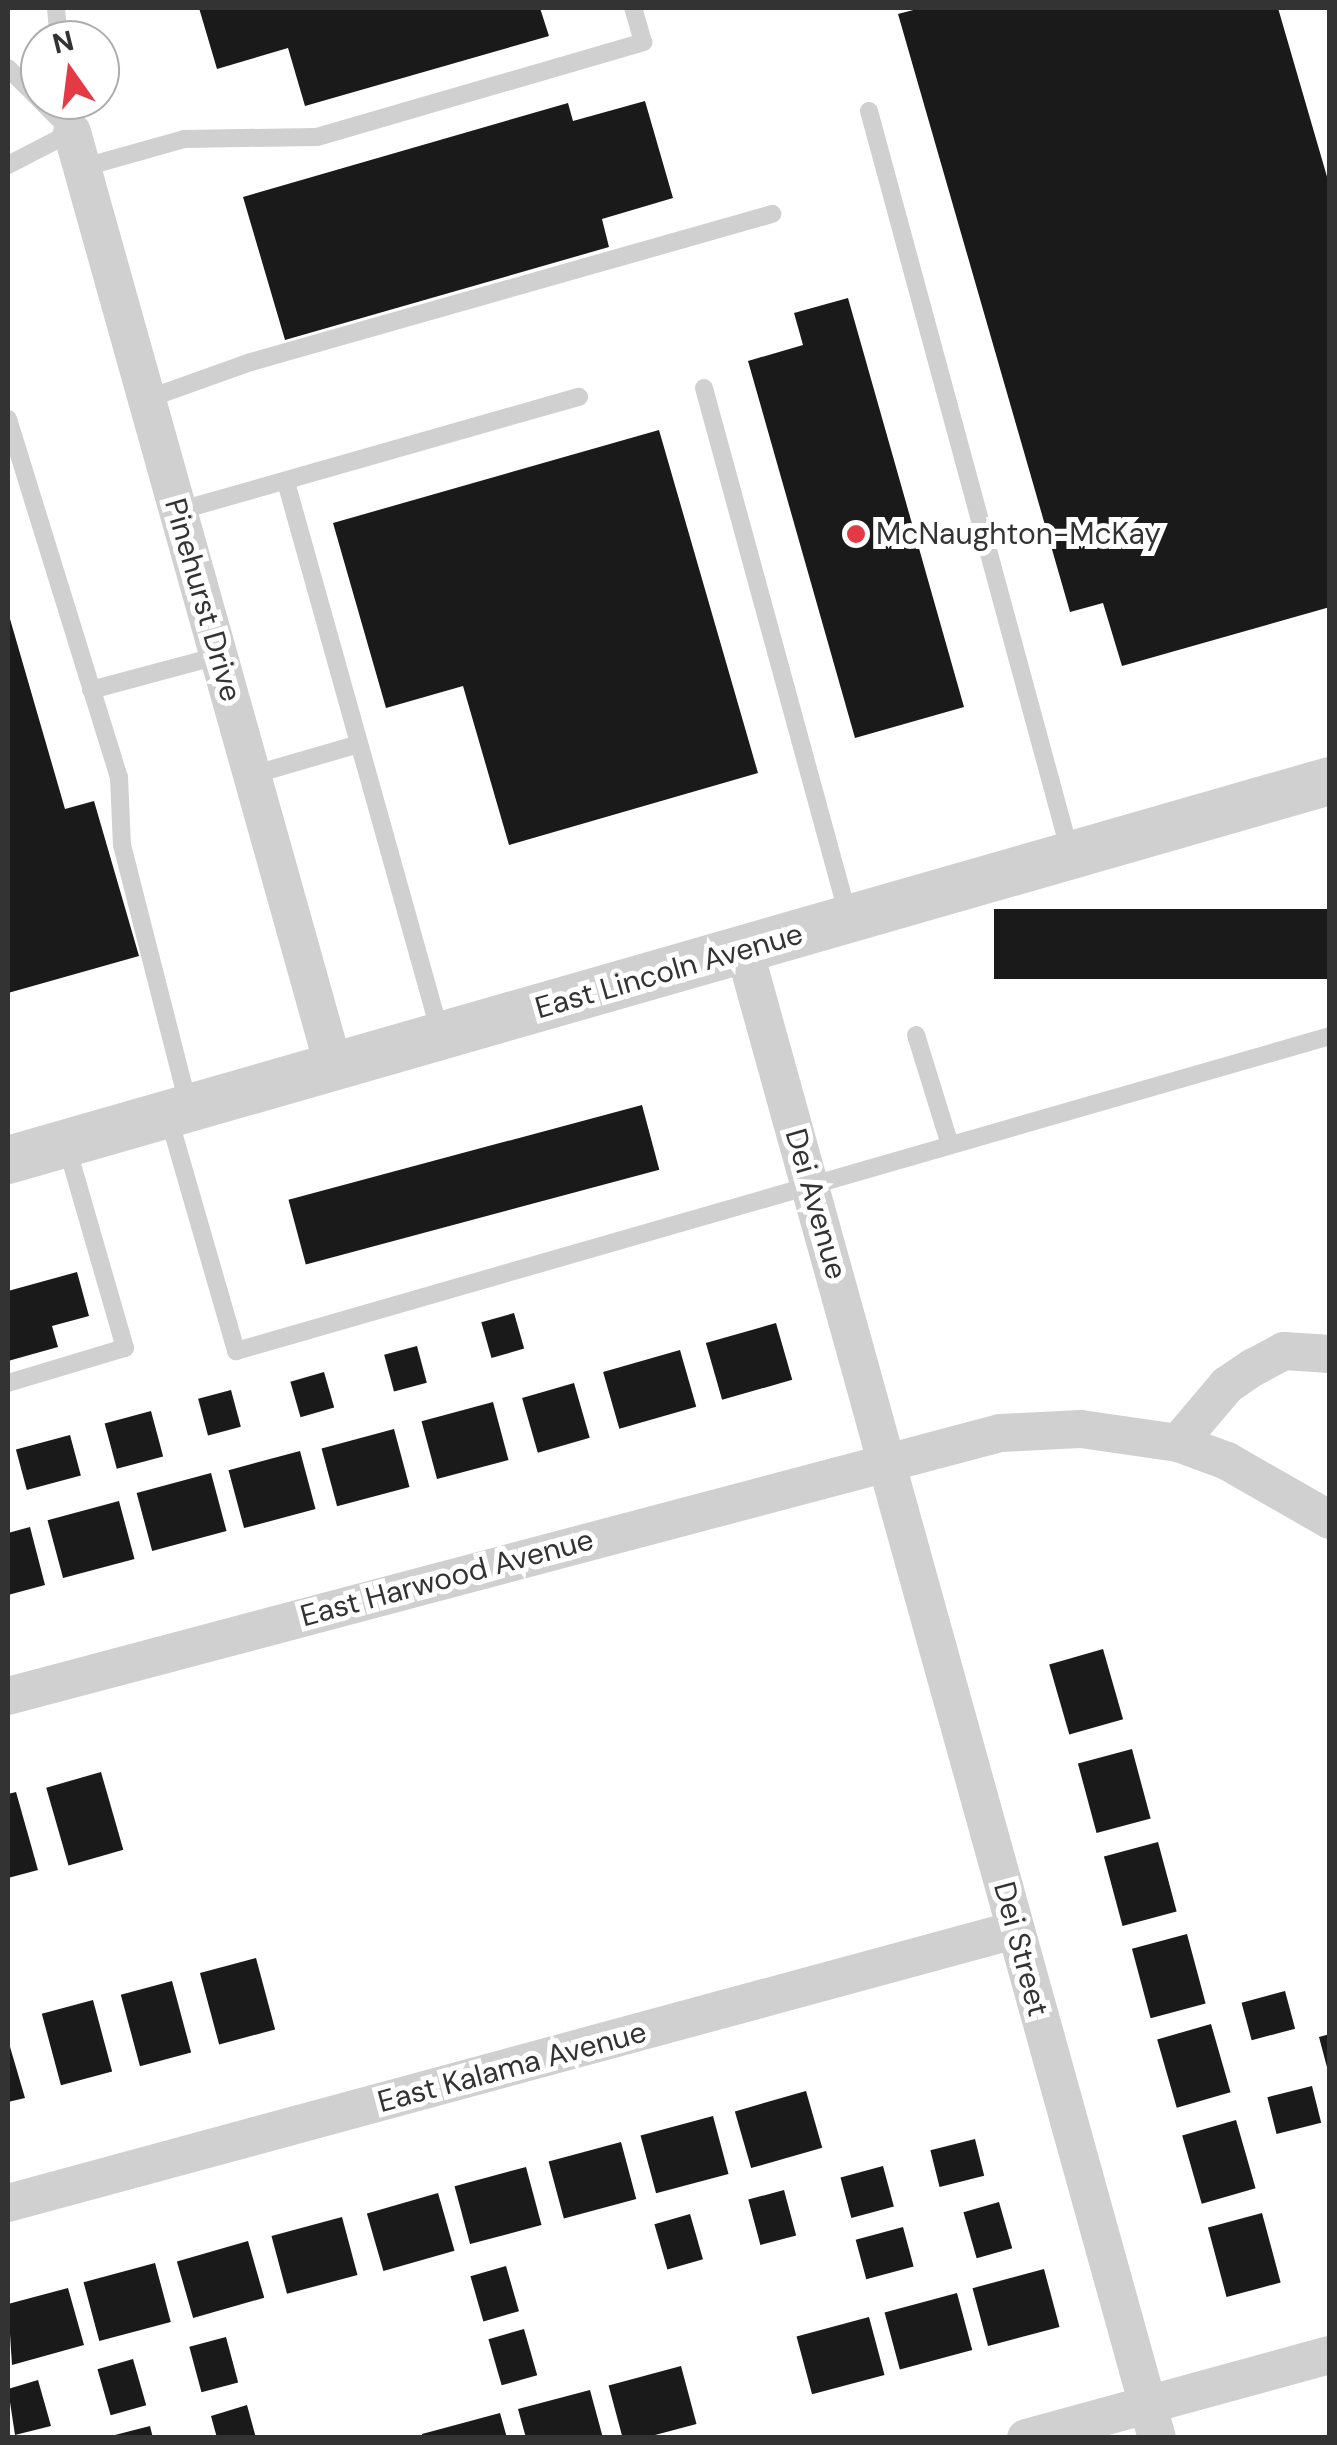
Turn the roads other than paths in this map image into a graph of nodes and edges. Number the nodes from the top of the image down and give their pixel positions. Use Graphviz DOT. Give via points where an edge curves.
graph roads {
  1 [pos="633,8"];
  2 [pos="870,111"];
  3 [pos="65,120"];
  4 [pos="71,120"];
  5 [pos="8,165"];
  6 [pos="82,168"];
  7 [pos="772,214"];
  8 [pos="704,388"];
  9 [pos="579,397"];
  10 [pos="147,400"];
  11 [pos="8,419"];
  12 [pos="286,482"];
  13 [pos="178,512"];
  14 [pos="218,656"];
  15 [pos="91,690"];
  16 [pos="359,744"];
  17 [pos="252,775"];
  18 [pos="1330,781"];
  19 [pos="1071,856"];
  20 [pos="849,919"];
  21 [pos="744,949"];
  22 [pos="916,1034"];
  23 [pos="1330,1036"];
  24 [pos="441,1037"];
  25 [pos="334,1068"];
  26 [pos="178,1112"];
  27 [pos="66,1144"];
  28 [pos="950,1145"];
  29 [pos="8,1160"];
  30 [pos="812,1187"];
  31 [pos="1330,1354"];
  32 [pos="8,1383"];
  33 [pos="1178,1443"];
  34 [pos="887,1460"];
  35 [pos="1330,1520"];
  36 [pos="8,1696"];
  37 [pos="1016,1930"];
  38 [pos="8,2203"];
  39 [pos="1330,2355"];
  40 [pos="1152,2421"];
  41 [pos="1026,2438"];
  1 -- 6 [label="lane" via="642,42 317,138 184,139"];
  2 -- 19 [label="lane"];
  3 -- 5 [label="lane"];
  4 -- 6 [label="street, Pinehurst Drive"];
  6 -- 10 [label="street, Pinehurst Drive"];
  7 -- 10 [label="lane" via="251,362"];
  8 -- 20 [label="lane"];
  9 -- 12 [label="lane"];
  10 -- 13 [label="street, Pinehurst Drive"];
  11 -- 15 [label="lane"];
  12 -- 13 [label="lane"];
  12 -- 16 [label="lane"];
  13 -- 14 [label="street, Pinehurst Drive"];
  14 -- 15 [label="lane"];
  14 -- 17 [label="street, Pinehurst Drive"];
  15 -- 26 [label="lane" via="119,777 122,845"];
  16 -- 17 [label="lane"];
  16 -- 24 [label="lane"];
  17 -- 25 [label="street, Pinehurst Drive"];
  18 -- 19 [label="street, East Lincoln Avenue"];
  19 -- 20 [label="street, East Lincoln Avenue"];
  20 -- 21 [label="street, East Lincoln Avenue"];
  21 -- 24 [label="street, East Lincoln Avenue"];
  21 -- 30 [label="street, Dei Avenue"];
  22 -- 28 [label="lane"];
  23 -- 28 [label="lane"];
  24 -- 25 [label="street, East Lincoln Avenue"];
  25 -- 26 [label="street, East Lincoln Avenue"];
  26 -- 27 [label="street, East Lincoln Avenue"];
  26 -- 30 [label="lane" via="236,1351"];
  27 -- 29 [label="street, East Lincoln Avenue"];
  27 -- 32 [label="lane" via="125,1348"];
  28 -- 30 [label="lane"];
  30 -- 34 [label="street, Dei Avenue"];
  31 -- 33 [label="street" via="1284,1352 1254,1367 1226,1385"];
  33 -- 34 [label="street, East Harwood Avenue" via="1043,1429"];
  33 -- 35 [label="street, East Harwood Avenue" via="1228,1460"];
  34 -- 36 [label="street, East Harwood Avenue"];
  34 -- 37 [label="street, Dei Street"];
  37 -- 38 [label="street, East Kalama Avenue"];
  37 -- 40 [label="street, Dei Street"];
  39 -- 40 [label="street"];
  40 -- 41 [label="street"];
}
